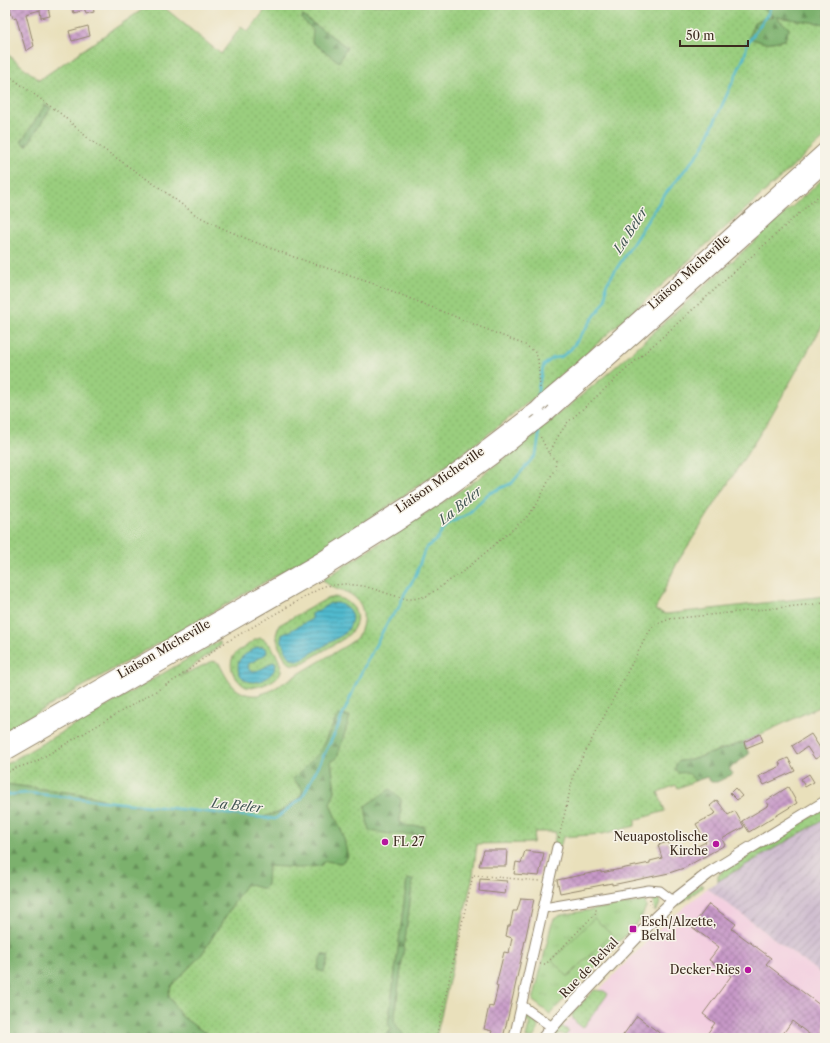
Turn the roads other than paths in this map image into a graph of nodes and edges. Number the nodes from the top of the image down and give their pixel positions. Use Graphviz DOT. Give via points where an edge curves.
graph roads {
  1 [pos="825,149"];
  2 [pos="825,165"];
  3 [pos="540,417"];
  4 [pos="5,741"];
  5 [pos="5,754"];
  6 [pos="825,802"];
  7 [pos="557,847"];
  8 [pos="674,900"];
  9 [pos="544,908"];
  10 [pos="522,1005"];
  11 [pos="552,1027"];
  12 [pos="514,1038"];
  13 [pos="543,1038"];
  1 -- 3 [label="highway, Liaison Micheville" via="587,364"];
  2 -- 3 [label="highway, Liaison Micheville" via="674,302"];
  3 -- 4 [label="highway, Liaison Micheville" via="321,559"];
  3 -- 5 [label="highway, Liaison Micheville" via="499,453 395,526 320,573"];
  6 -- 8 [label="main road, Rue de Belval" via="709,873"];
  7 -- 9 [label="street"];
  8 -- 9 [label="street" via="660,891 649,890"];
  8 -- 11 [label="main road, Rue de Belval"];
  9 -- 10 [label="street"];
  10 -- 11 [label="street"];
  10 -- 12 [label="street"];
  11 -- 13 [label="main road, Rue de Belval"];
}
